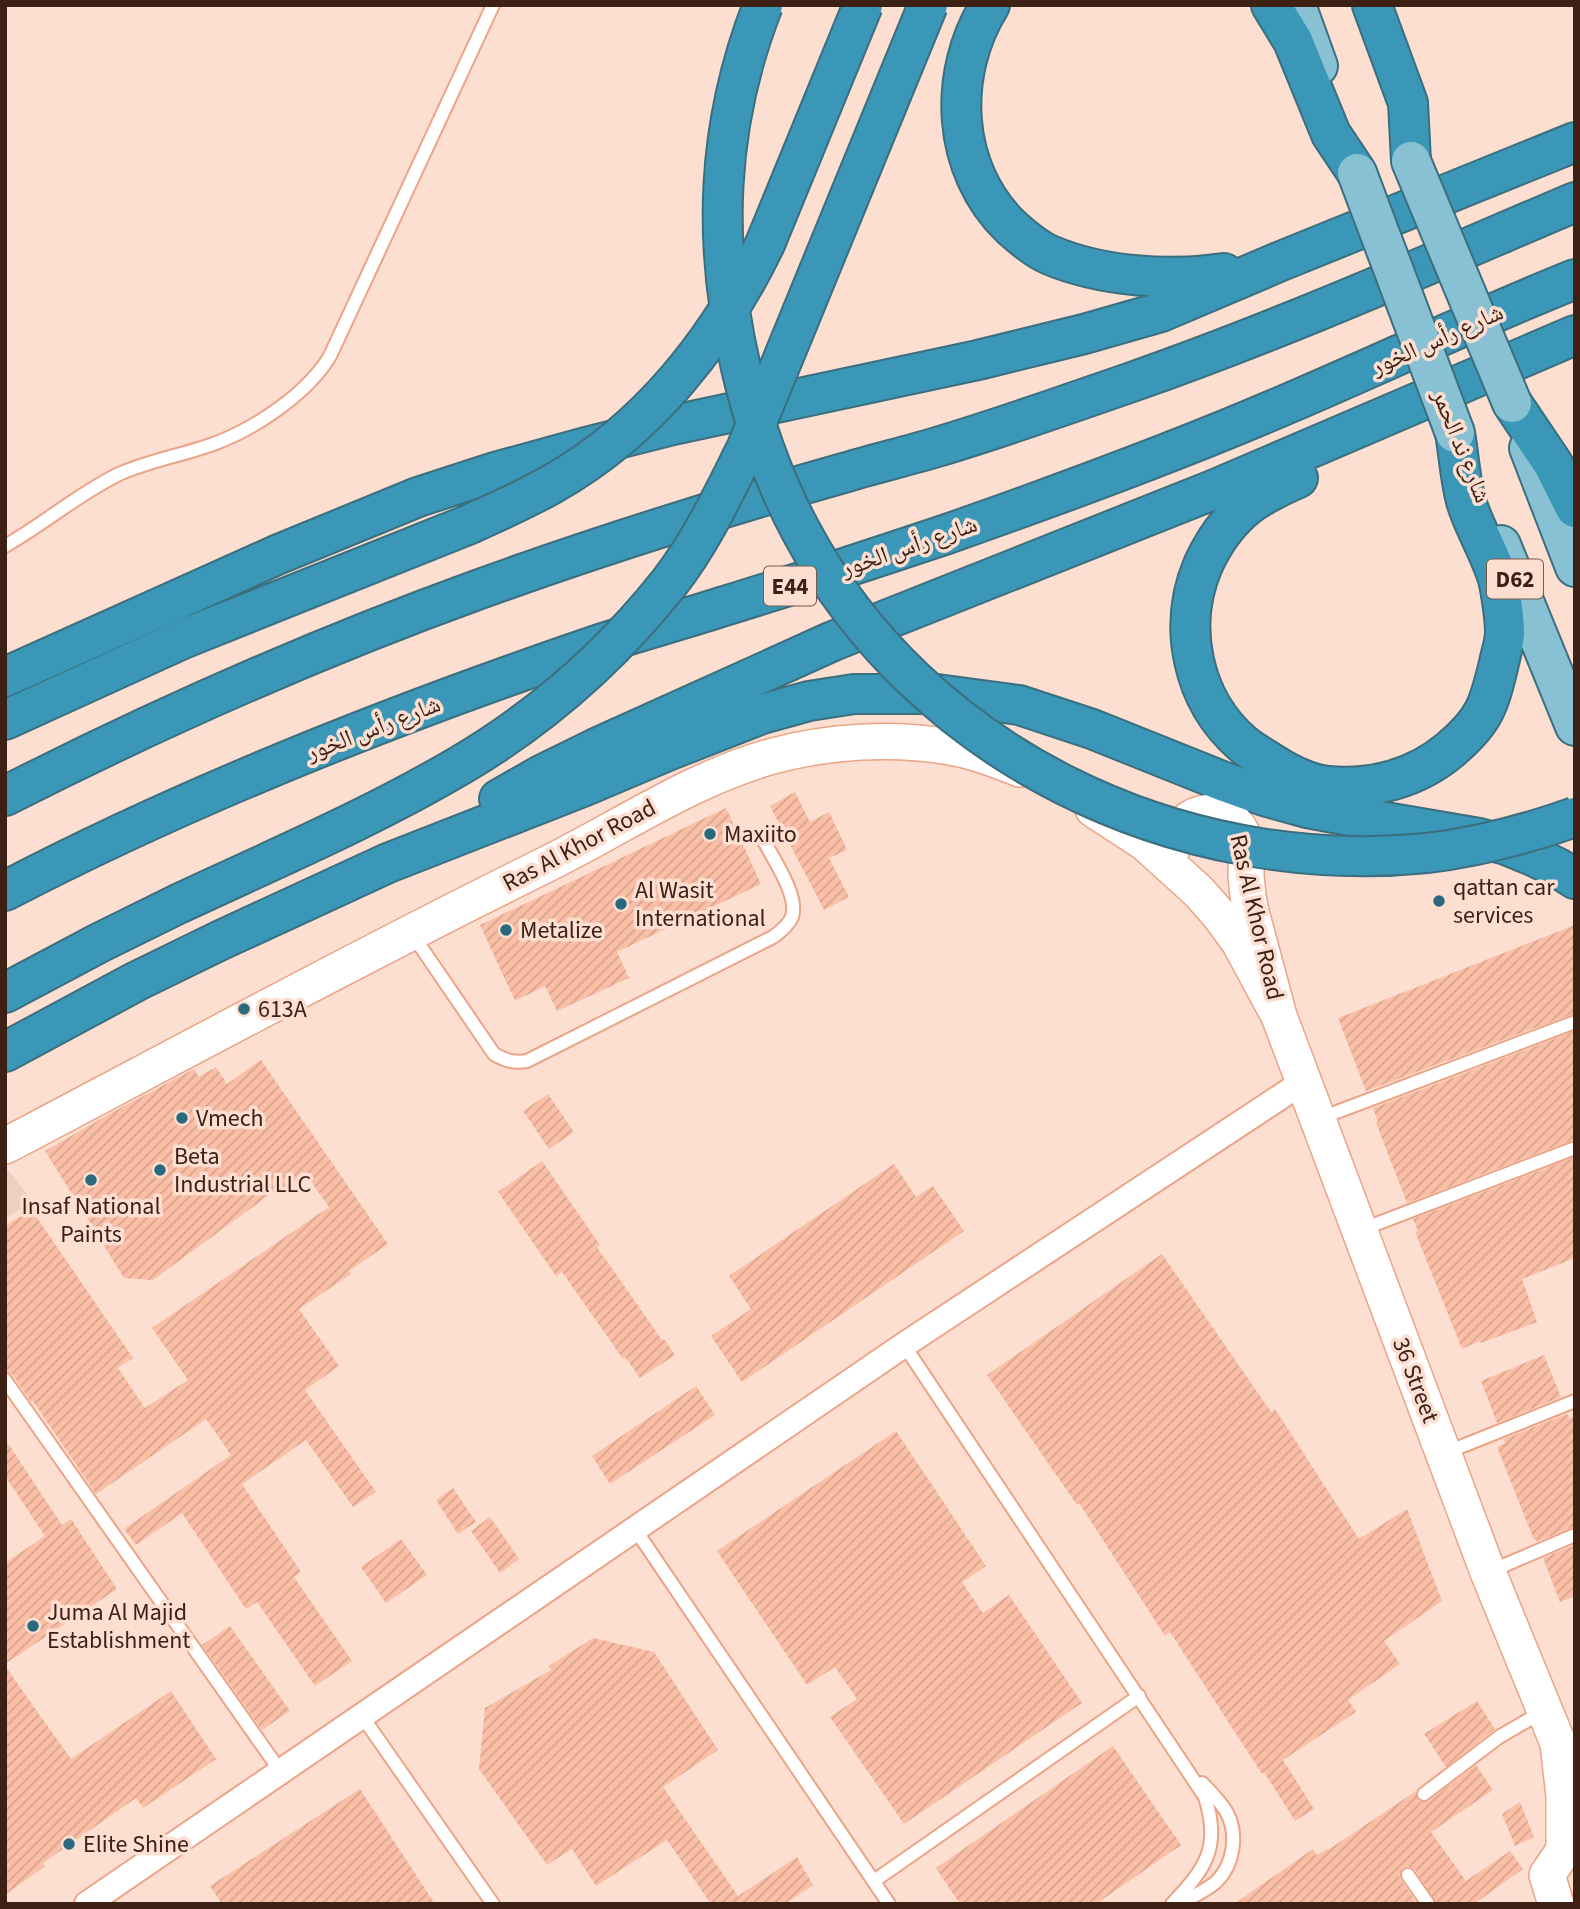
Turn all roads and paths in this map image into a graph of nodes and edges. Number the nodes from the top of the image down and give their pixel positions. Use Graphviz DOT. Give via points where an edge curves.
graph roads {
  1 [pos="493,5"];
  2 [pos="764,5"];
  3 [pos="863,5"];
  4 [pos="928,5"];
  5 [pos="990,5"];
  6 [pos="1271,5"];
  7 [pos="1296,5"];
  8 [pos="1354,5"];
  9 [pos="1372,5"];
  10 [pos="1575,116"];
  11 [pos="1575,142"];
  12 [pos="1411,161"];
  13 [pos="1357,173"];
  14 [pos="1492,174"];
  15 [pos="1575,202"];
  16 [pos="1281,261"];
  17 [pos="1575,279"];
  18 [pos="1575,335"];
  19 [pos="1512,403"];
  20 [pos="1398,411"];
  21 [pos="1455,433"];
  22 [pos="1575,508"];
  23 [pos="5,546"];
  24 [pos="1575,567"];
  25 [pos="5,677"];
  26 [pos="5,720"];
  27 [pos="1575,726"];
  28 [pos="5,796"];
  29 [pos="1575,817"];
  30 [pos="764,841"];
  31 [pos="388,863"];
  32 [pos="1173,867"];
  33 [pos="1575,879"];
  34 [pos="5,891"];
  35 [pos="410,931"];
  36 [pos="5,993"];
  37 [pos="1279,1016"];
  38 [pos="1575,1022"];
  39 [pos="5,1052"];
  40 [pos="1303,1082"];
  41 [pos="1318,1120"];
  42 [pos="5,1146"];
  43 [pos="1575,1148"];
  44 [pos="1359,1230"];
  45 [pos="904,1345"];
  46 [pos="5,1380"];
  47 [pos="1575,1401"];
  48 [pos="1444,1453"];
  49 [pos="635,1529"];
  50 [pos="1575,1535"];
  51 [pos="1488,1572"];
  52 [pos="1139,1696"];
  53 [pos="1545,1710"];
  54 [pos="362,1716"];
  55 [pos="1567,1753"];
  56 [pos="1188,1770"];
  57 [pos="281,1772"];
  58 [pos="1424,1794"];
  59 [pos="1408,1875"];
  60 [pos="1555,1875"];
  61 [pos="874,1881"];
  62 [pos="98,1901"];
  63 [pos="493,1904"];
  64 [pos="889,1904"];
  65 [pos="1172,1904"];
  66 [pos="1179,1904"];
  67 [pos="1428,1904"];
  1 -- 23 [label="lane" via="330,356 310,384 239,432 103,482"];
  2 -- 29 [label="highway, bridge" via="739,78 722,190 724,272 734,340 762,445 801,532 847,603 903,668 967,724 1063,785 1139,818 1228,843 1313,855 1392,856 1506,839"];
  3 -- 26 [label="highway, bridge" via="747,280 677,380 620,436 554,484 514,504 185,638"];
  4 -- 36 [label="highway, bridge" via="746,449 712,517 671,580 622,638 567,690 461,765 405,797 88,948"];
  5 -- 16 [label="highway" via="971,43 961,117 981,188 999,215 1023,238 1049,255 1082,265 1151,276 1211,275"];
  6 -- 13 [label="highway" via="1293,41 1332,134"];
  7 -- 13 [label="main road, شارع ند الحمر / D62"];
  8 -- 12 [label="main road, D62"];
  9 -- 12 [label="highway" via="1409,103"];
  10 -- 14 [label="highway" via="1514,148"];
  11 -- 14 [label="highway"];
  12 -- 19 [label="main road, D62, bridge"];
  13 -- 21 [label="main road, شارع ند الحمر / D62, bridge"];
  14 -- 16 [label="highway"];
  15 -- 28 [label="highway" via="1321,311 1126,384 477,590 325,649"];
  16 -- 25 [label="highway" via="1161,312 1084,334 673,425 495,472 348,525"];
  17 -- 34 [label="highway, شارع رأس الخور / E44" via="1117,472 834,572 604,643 368,729 105,841"];
  18 -- 20 [label="highway"];
  19 -- 22 [label="highway" via="1553,464"];
  19 -- 24 [label="main road, D62"];
  20 -- 21 [label="highway" via="1359,447 1245,507 1207,556 1193,597 1189,634 1196,673 1220,720 1244,745 1304,780 1326,786 1358,786 1401,778 1439,759 1483,715 1506,634 1498,580 1466,499"];
  20 -- 31 [label="highway" via="833,641 543,774"];
  21 -- 27 [label="main road, شارع ند الحمر / D62"];
  30 -- 35 [label="lane" via="793,905 784,929 527,1061 504,1060 494,1054"];
  31 -- 33 [label="highway" via="762,714 809,701 895,693 1019,705 1264,796 1506,845"];
  31 -- 39 [label="highway" via="221,940"];
  32 -- 35 [label="street, Ras Al Khor Road" via="1090,806 1007,764 950,747 846,744 775,756 704,781"];
  32 -- 37 [label="street, Ras Al Khor Road" via="1239,942"];
  32 -- 37 [label="street, Ras Al Khor Road" via="1174,836 1196,814 1217,813 1242,832 1247,891"];
  35 -- 42 [label="street, Ras Al Khor Road"];
  37 -- 40 [label="street, 36 Street"];
  38 -- 41 [label="lane"];
  40 -- 41 [label="street, 36 Street"];
  40 -- 45 [label="street"];
  41 -- 44 [label="street, 36 Street"];
  43 -- 44 [label="lane"];
  44 -- 48 [label="street, 36 Street"];
  45 -- 49 [label="street"];
  45 -- 52 [label="lane"];
  46 -- 57 [label="lane"];
  47 -- 48 [label="lane"];
  48 -- 51 [label="street, 36 Street"];
  49 -- 54 [label="street"];
  49 -- 61 [label="lane"];
  50 -- 51 [label="lane"];
  51 -- 53 [label="street, 36 Street"];
  52 -- 56 [label="lane"];
  52 -- 61 [label="lane"];
  53 -- 55 [label="street, 36 Street"];
  53 -- 58 [label="lane" via="1499,1737"];
  54 -- 57 [label="street"];
  54 -- 63 [label="lane"];
  55 -- 60 [label="street, 36 Street"];
  56 -- 65 [label="lane" via="1205,1797 1212,1836 1199,1874"];
  56 -- 66 [label="lane" via="1228,1814 1234,1838 1231,1862 1217,1881"];
  57 -- 62 [label="street"];
  59 -- 67 [label="lane"];
  61 -- 64 [label="lane"];
}
